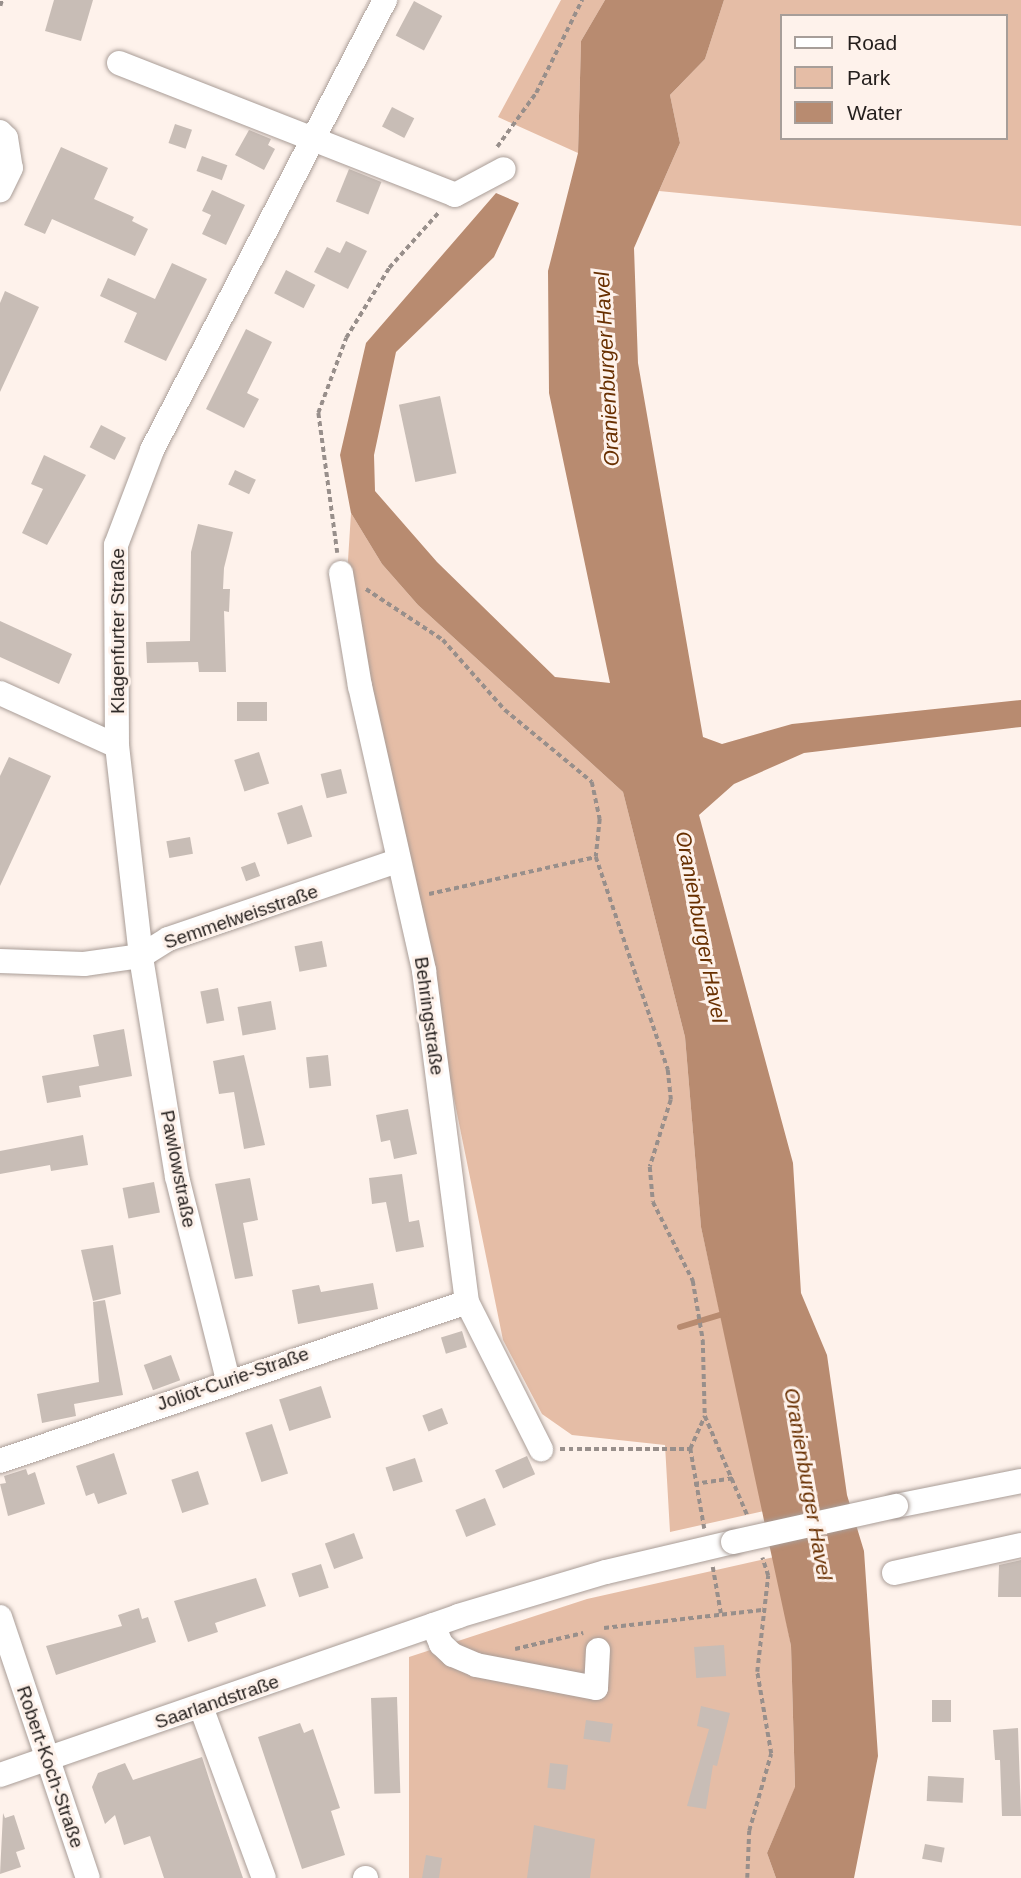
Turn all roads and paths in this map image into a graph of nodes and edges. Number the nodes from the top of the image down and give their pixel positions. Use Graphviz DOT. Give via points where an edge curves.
graph roads {
  1 [pos="2,0"];
  2 [pos="385,0"];
  3 [pos="582,0"];
  4 [pos="0,6"];
  5 [pos="119,63"];
  6 [pos="3,135"];
  7 [pos="313,140"];
  8 [pos="499,160"];
  9 [pos="0,191"];
  10 [pos="455,195"];
  11 [pos="341,573"];
  12 [pos="0,693"];
  13 [pos="117,746"];
  14 [pos="596,857"];
  15 [pos="397,861"];
  16 [pos="407,899"];
  17 [pos="141,956"];
  18 [pos="0,961"];
  19 [pos="467,1302"];
  20 [pos="228,1380"];
  21 [pos="705,1416"];
  22 [pos="541,1449"];
  23 [pos="690,1449"];
  24 [pos="0,1461"];
  25 [pos="735,1478"];
  26 [pos="1021,1481"];
  27 [pos="694,1484"];
  28 [pos="704,1525"];
  29 [pos="742,1535"];
  30 [pos="1021,1545"];
  31 [pos="760,1552"];
  32 [pos="714,1569"];
  33 [pos="894,1573"];
  34 [pos="720,1613"];
  35 [pos="0,1617"];
  36 [pos="433,1625"];
  37 [pos="598,1650"];
  38 [pos="201,1707"];
  39 [pos="46,1760"];
  40 [pos="0,1775"];
  41 [pos="88,1878"];
  42 [pos="264,1878"];
  43 [pos="747,1878"];
  1 -- 4 [label="path"];
  2 -- 7 [label="street, Klagenfurter Straße"];
  3 -- 8 [label="path"];
  5 -- 7 [label="street"];
  6 -- 9 [label="street" via="10,168"];
  7 -- 10 [label="street"];
  7 -- 13 [label="street, Klagenfurter Straße" via="152,450 116,545"];
  8 -- 10 [label="street"];
  10 -- 11 [label="path" via="389,268 346,338 318,413 329,519"];
  11 -- 14 [label="path" via="443,640 505,710 592,782 600,819"];
  11 -- 15 [label="street, Behringstraße"];
  12 -- 13 [label="street"];
  13 -- 17 [label="street, Klagenfurter Straße"];
  14 -- 16 [label="path"];
  14 -- 21 [label="path" via="668,1070 671,1100 650,1167 653,1202 693,1282 703,1340"];
  15 -- 16 [label="street, Behringstraße"];
  15 -- 17 [label="street, Semmelweisstraße" via="168,939"];
  16 -- 19 [label="street, Behringstraße" via="424,971"];
  17 -- 18 [label="street, Semmelweisstraße" via="84,964"];
  17 -- 20 [label="street, Pawlowstraße" via="177,1177"];
  19 -- 20 [label="street, Joliot-Curie-Straße"];
  19 -- 22 [label="street, Behringstraße"];
  20 -- 24 [label="street, Joliot-Curie-Straße"];
  21 -- 23 [label="path"];
  21 -- 25 [label="path"];
  22 -- 23 [label="path"];
  23 -- 27 [label="path"];
  25 -- 27 [label="path"];
  25 -- 29 [label="path"];
  26 -- 29 [label="street, Saarlandstraße, bridge"];
  27 -- 28 [label="path"];
  29 -- 36 [label="street, Saarlandstraße"];
  30 -- 33 [label="street"];
  31 -- 43 [label="path" via="768,1576 757,1672 771,1754 749,1831"];
  32 -- 34 [label="path"];
  35 -- 39 [label="street, Robert-Koch-Straße"];
  36 -- 37 [label="street" via="441,1644 476,1665 596,1688"];
  36 -- 38 [label="street, Saarlandstraße"];
  38 -- 39 [label="street, Saarlandstraße"];
  38 -- 42 [label="street"];
  39 -- 40 [label="street, Saarlandstraße"];
  39 -- 41 [label="street, Robert-Koch-Straße"];
}
